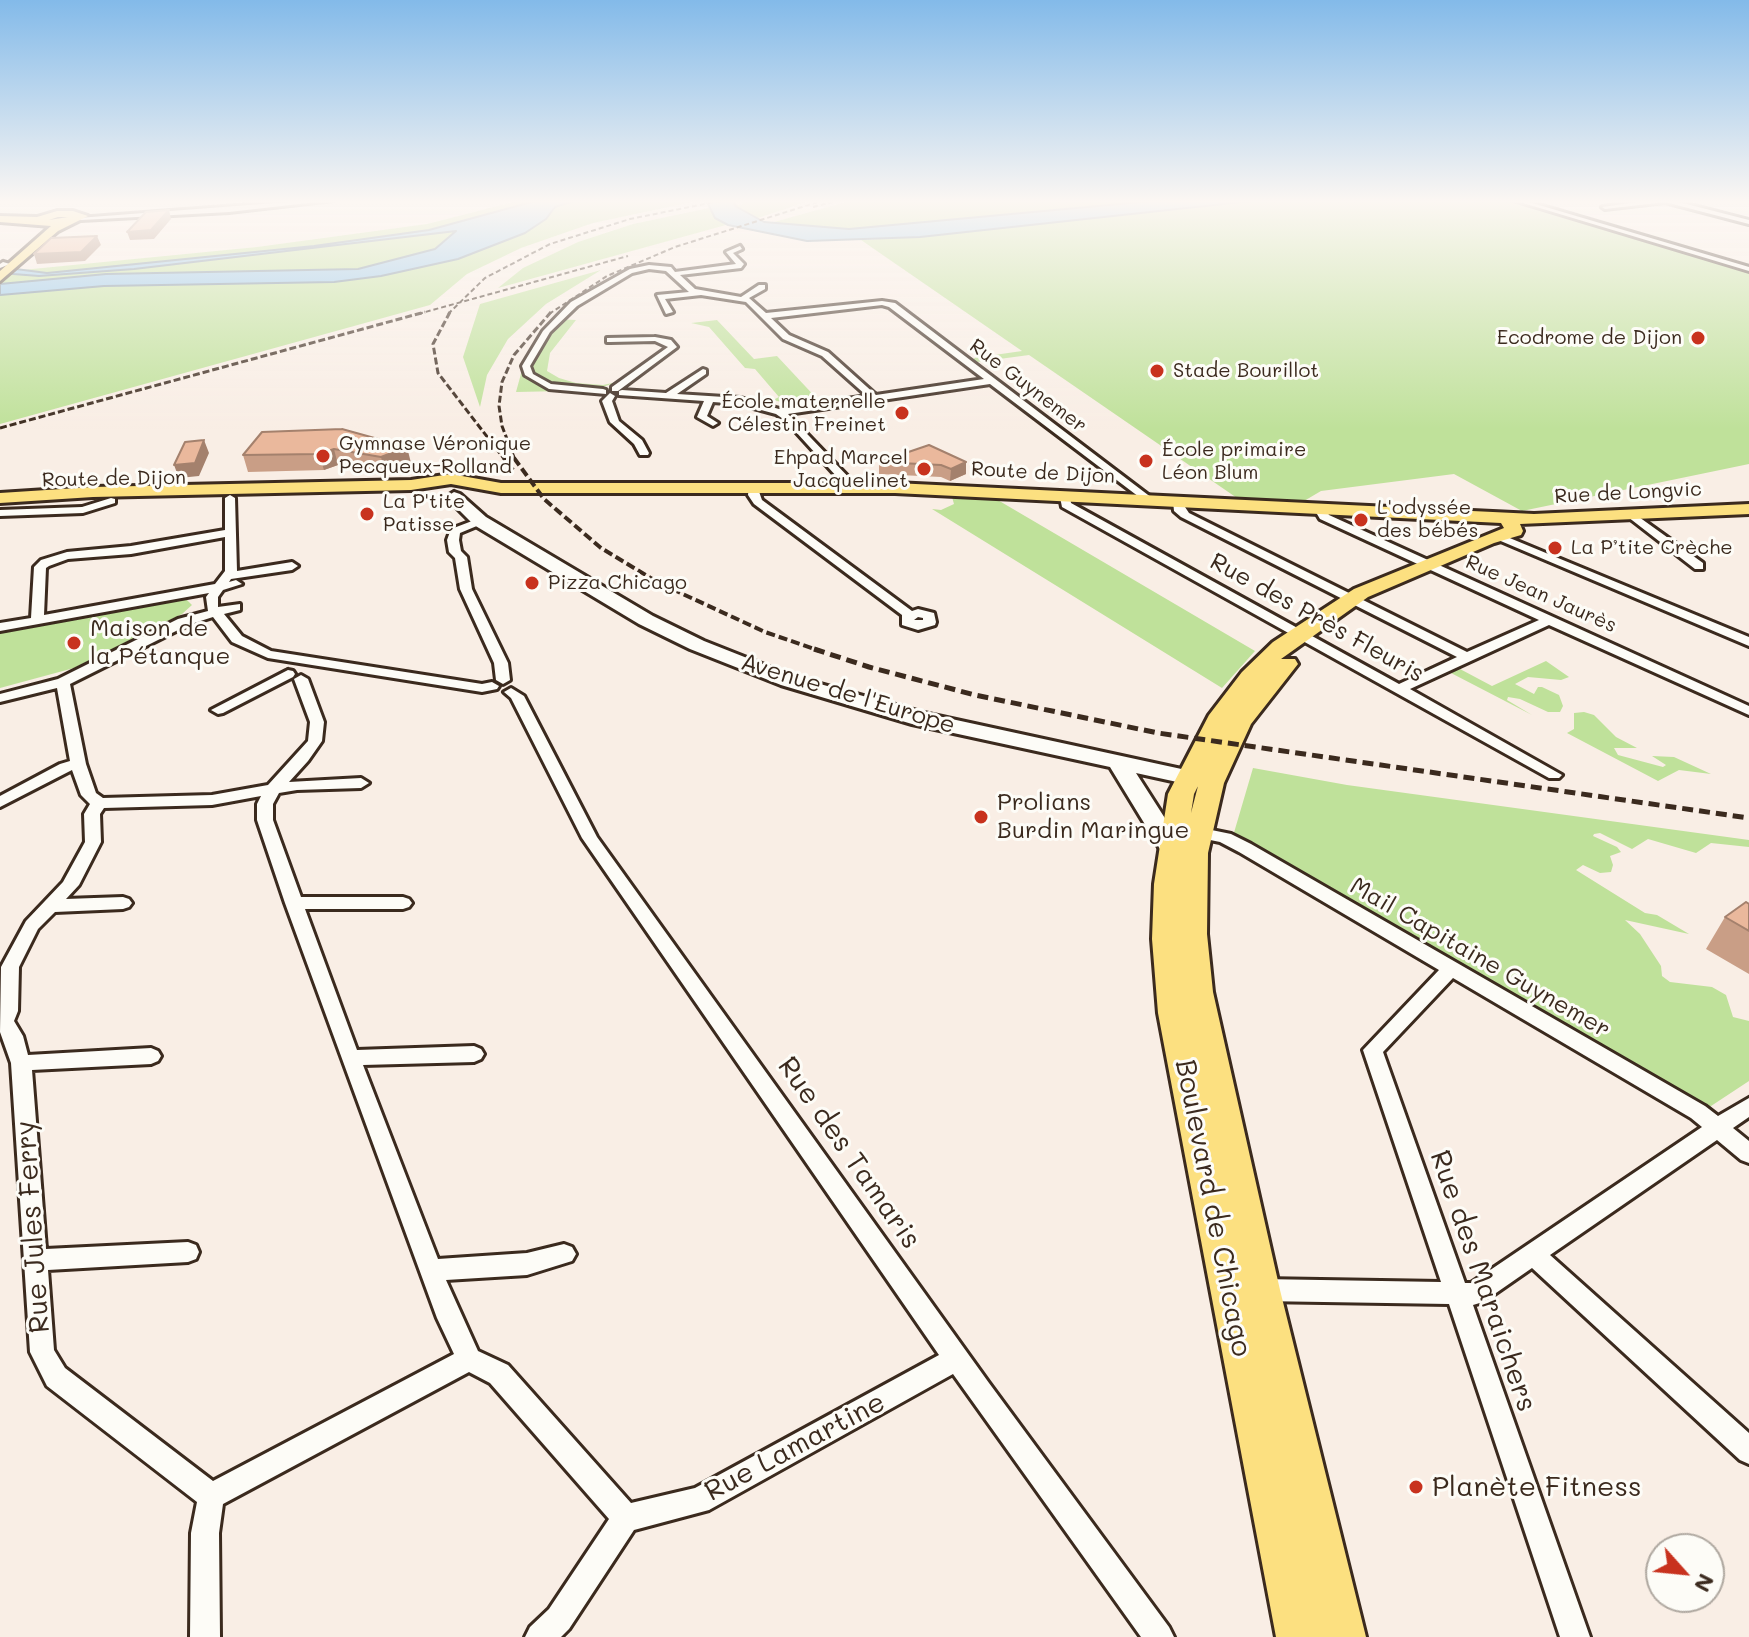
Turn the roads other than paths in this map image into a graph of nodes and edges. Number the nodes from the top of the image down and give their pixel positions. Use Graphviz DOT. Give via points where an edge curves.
graph roads {
  1 [pos="621,276"];
  2 [pos="676,276"];
  3 [pos="762,287"];
  4 [pos="699,292"];
  5 [pos="742,299"];
  6 [pos="669,312"];
  7 [pos="765,316"];
  8 [pos="610,340"];
  9 [pos="703,372"];
  10 [pos="991,381"];
  11 [pos="612,392"];
  12 [pos="669,395"];
  13 [pos="873,397"];
  14 [pos="710,398"];
  15 [pos="779,412"];
  16 [pos="713,423"];
  17 [pos="644,453"];
  18 [pos="0,485"];
  19 [pos="852,487"];
  20 [pos="274,488"];
  21 [pos="753,488"];
  22 [pos="189,490"];
  23 [pos="93,492"];
  24 [pos="1065,497"];
  25 [pos="230,498"];
  26 [pos="465,498"];
  27 [pos="0,500"];
  28 [pos="111,501"];
  29 [pos="1151,501"];
  30 [pos="1177,503"];
  31 [pos="1320,509"];
  32 [pos="1749,509"];
  33 [pos="0,513"];
  34 [pos="1632,515"];
  35 [pos="1512,529"];
  36 [pos="229,533"];
  37 [pos="292,566"];
  38 [pos="1699,566"];
  39 [pos="1436,568"];
  40 [pos="230,579"];
  41 [pos="1359,603"];
  42 [pos="236,607"];
  43 [pos="217,612"];
  44 [pos="910,615"];
  45 [pos="37,620"];
  46 [pos="1549,620"];
  47 [pos="0,627"];
  48 [pos="235,633"];
  49 [pos="1306,638"];
  50 [pos="1749,642"];
  51 [pos="289,658"];
  52 [pos="1468,658"];
  53 [pos="324,664"];
  54 [pos="295,676"];
  55 [pos="63,682"];
  56 [pos="502,686"];
  57 [pos="1399,689"];
  58 [pos="0,698"];
  59 [pos="218,710"];
  60 [pos="1749,711"];
  61 [pos="78,764"];
  62 [pos="1119,764"];
  63 [pos="1554,775"];
  64 [pos="1199,780"];
  65 [pos="361,783"];
  66 [pos="273,789"];
  67 [pos="0,802"];
  68 [pos="99,803"];
  69 [pos="1182,836"];
  70 [pos="123,903"];
  71 [pos="294,903"];
  72 [pos="403,903"];
  73 [pos="52,906"];
  74 [pos="1451,969"];
  75 [pos="2,1023"];
  76 [pos="474,1054"];
  77 [pos="151,1056"];
  78 [pos="350,1058"];
  79 [pos="21,1063"];
  80 [pos="1749,1106"];
  81 [pos="1717,1128"];
  82 [pos="1749,1154"];
  83 [pos="188,1252"];
  84 [pos="564,1254"];
  85 [pos="1534,1255"];
  86 [pos="36,1260"];
  87 [pos="433,1270"];
  88 [pos="1261,1290"];
  89 [pos="1456,1296"];
  90 [pos="958,1358"];
  91 [pos="469,1359"];
  92 [pos="1749,1451"];
  93 [pos="211,1496"];
  94 [pos="626,1518"];
  95 [pos="205,1637"];
  96 [pos="540,1637"];
  97 [pos="1159,1637"];
  98 [pos="1300,1637"];
  99 [pos="1342,1637"];
  100 [pos="1575,1637"];
  1 -- 11 [label="street" via="574,304 547,331 526,371 540,383 561,389"];
  2 -- 4 [label="street"];
  3 -- 5 [label="street"];
  4 -- 5 [label="street"];
  4 -- 6 [label="street" via="660,297"];
  5 -- 7 [label="street"];
  7 -- 10 [label="street, Rue Guynemer" via="892,305"];
  7 -- 13 [label="street" via="786,337 825,354"];
  8 -- 11 [label="street" via="655,339 673,347"];
  9 -- 12 [label="street"];
  10 -- 13 [label="street"];
  10 -- 29 [label="street, Rue Guynemer"];
  11 -- 12 [label="street"];
  11 -- 17 [label="street" via="607,401 615,422"];
  12 -- 14 [label="street"];
  13 -- 15 [label="street"];
  14 -- 15 [label="street"];
  14 -- 16 [label="street" via="702,417"];
  15 -- 19 [label="street"];
  18 -- 23 [label="main road"];
  19 -- 21 [label="main road, Route de Dijon"];
  19 -- 24 [label="main road, Route de Dijon"];
  20 -- 22 [label="main road, Route de Dijon"];
  20 -- 25 [label="street"];
  20 -- 26 [label="main road, Route de Dijon"];
  21 -- 26 [label="main road, Route de Dijon" via="576,489"];
  21 -- 44 [label="street" via="758,502"];
  22 -- 23 [label="main road, Route de Dijon"];
  22 -- 25 [label="street, Route de Dijon"];
  23 -- 27 [label="main road, Route de Dijon"];
  24 -- 29 [label="main road, Route de Dijon"];
  24 -- 49 [label="street, Rue des Près Fleuris" via="1066,505"];
  25 -- 26 [label="main road, Route de Dijon"];
  25 -- 28 [label="main road, Route de Dijon"];
  25 -- 36 [label="street"];
  26 -- 56 [label="street, Rue des Tamaris" via="453,540 455,552 461,557 466,589 501,663"];
  26 -- 62 [label="main road, Avenue de l'Europe" via="646,620 697,645 788,681 920,719"];
  27 -- 28 [label="main road, Route de Dijon"];
  28 -- 33 [label="street" via="83,510"];
  29 -- 30 [label="main road, Route de Dijon"];
  30 -- 31 [label="main road, Route de Dijon"];
  30 -- 41 [label="street" via="1185,515"];
  31 -- 35 [label="main road, Route de Dijon"];
  31 -- 39 [label="street, Rue Jean Jaurès" via="1324,517"];
  32 -- 34 [label="main road, Rue de Longvic"];
  34 -- 35 [label="main road, Rue de Longvic"];
  34 -- 38 [label="street"];
  35 -- 39 [label="main road, Boulevard de Chicago"];
  35 -- 50 [label="street"];
  36 -- 40 [label="street"];
  36 -- 45 [label="street" via="45,563 40,567"];
  37 -- 40 [label="street"];
  39 -- 41 [label="main road, Boulevard de Chicago" via="1412,587"];
  39 -- 46 [label="street, Rue Jean Jaurès"];
  40 -- 42 [label="street"];
  40 -- 43 [label="street" via="212,597"];
  40 -- 45 [label="street"];
  41 -- 49 [label="main road, Boulevard de Chicago"];
  41 -- 52 [label="street"];
  42 -- 43 [label="street"];
  42 -- 48 [label="street"];
  43 -- 48 [label="street"];
  43 -- 55 [label="street" via="183,622"];
  45 -- 47 [label="street"];
  46 -- 52 [label="street"];
  46 -- 60 [label="street, Rue Jean Jaurès"];
  48 -- 51 [label="street" via="251,648"];
  49 -- 57 [label="street, Rue des Près Fleuris"];
  49 -- 64 [label="main road, Boulevard de Chicago"];
  51 -- 53 [label="street"];
  51 -- 54 [label="street" via="286,667"];
  52 -- 57 [label="street"];
  53 -- 54 [label="street"];
  53 -- 56 [label="street" via="482,688"];
  54 -- 59 [label="street"];
  54 -- 66 [label="street" via="317,722 315,741"];
  55 -- 58 [label="street"];
  55 -- 61 [label="street"];
  56 -- 90 [label="street, Rue des Tamaris" via="517,696 590,838"];
  57 -- 63 [label="street, Rue des Près Fleuris"];
  61 -- 67 [label="street"];
  61 -- 68 [label="street" via="89,795"];
  62 -- 64 [label="main road, Avenue de l'Europe"];
  62 -- 69 [label="main road"];
  64 -- 69 [label="main road, Boulevard de Chicago"];
  65 -- 66 [label="street"];
  66 -- 68 [label="street" via="212,800"];
  66 -- 71 [label="street" via="265,820"];
  68 -- 73 [label="street, Rue Jules Ferry" via="92,814 93,842 85,863"];
  69 -- 74 [label="street, Mail Capitaine Guynemer" via="1225,838"];
  69 -- 88 [label="main road, Boulevard de Chicago" via="1192,891 1198,992"];
  69 -- 98 [label="main road, Boulevard de Chicago" via="1167,926 1174,1013"];
  70 -- 73 [label="street"];
  71 -- 72 [label="street"];
  71 -- 78 [label="street"];
  73 -- 75 [label="street, Rue Jules Ferry" via="18,948"];
  74 -- 81 [label="street, Mail Capitaine Guynemer"];
  74 -- 89 [label="street, Rue des Maraichers" via="1373,1050"];
  75 -- 79 [label="street, Rue Jules Ferry" via="13,1036"];
  76 -- 78 [label="street"];
  77 -- 79 [label="street"];
  78 -- 87 [label="street"];
  79 -- 86 [label="street, Rue Jules Ferry"];
  80 -- 81 [label="street"];
  81 -- 82 [label="street, Mail Capitaine Guynemer"];
  81 -- 85 [label="street"];
  83 -- 86 [label="street"];
  84 -- 87 [label="street" via="527,1264"];
  85 -- 89 [label="street" via="1475,1294"];
  85 -- 92 [label="street"];
  86 -- 93 [label="street, Rue Jules Ferry" via="42,1352 56,1377"];
  87 -- 91 [label="street"];
  88 -- 89 [label="street"];
  88 -- 99 [label="main road, Boulevard de Chicago"];
  89 -- 100 [label="street, Rue des Maraichers"];
  90 -- 94 [label="street, Rue Lamartine" via="699,1500"];
  90 -- 97 [label="street, Rue des Tamaris"];
  91 -- 93 [label="street"];
  91 -- 94 [label="street" via="499,1374"];
  93 -- 95 [label="street" via="205,1533"];
  94 -- 96 [label="street" via="559,1619"];
}
